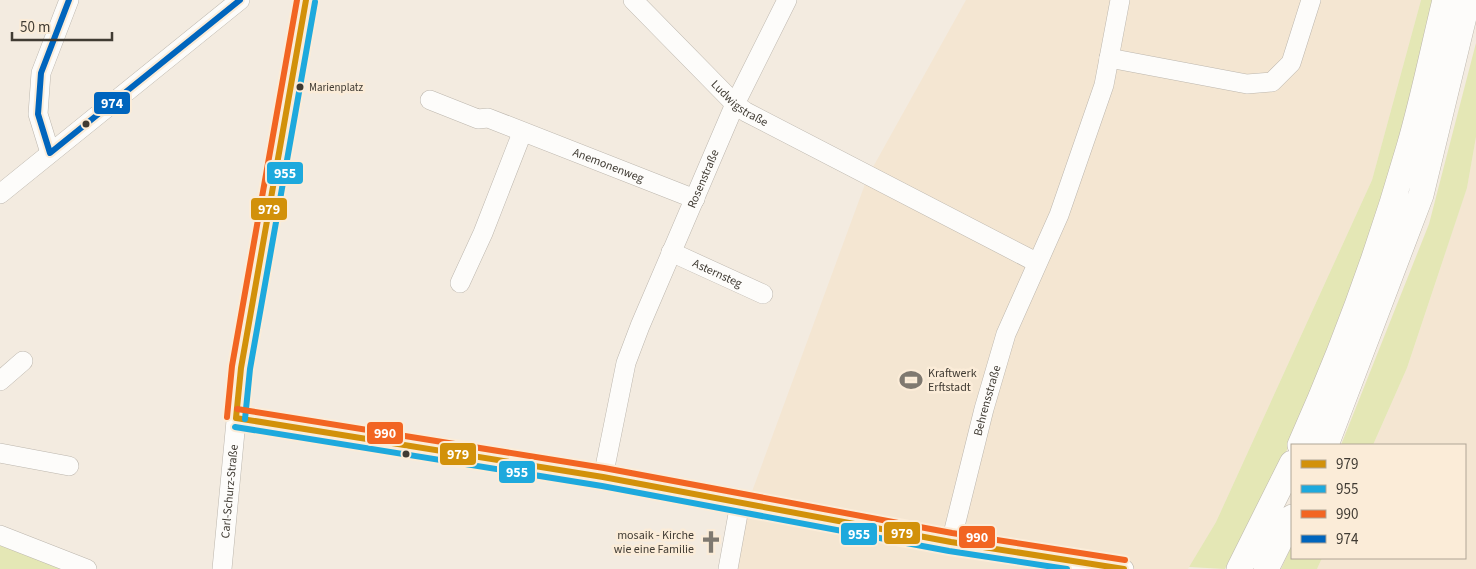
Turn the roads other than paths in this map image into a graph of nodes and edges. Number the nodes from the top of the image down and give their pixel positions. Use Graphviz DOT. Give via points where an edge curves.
graph roads {
  1 [pos="69,0"];
  2 [pos="240,0"];
  3 [pos="306,0"];
  4 [pos="633,0"];
  5 [pos="787,0"];
  6 [pos="1120,0"];
  7 [pos="1311,0"];
  8 [pos="1445,0"];
  9 [pos="1468,0"];
  10 [pos="1109,58"];
  11 [pos="430,100"];
  12 [pos="735,104"];
  13 [pos="522,133"];
  14 [pos="50,153"];
  15 [pos="0,194"];
  16 [pos="695,199"];
  17 [pos="671,252"];
  18 [pos="1036,262"];
  19 [pos="460,283"];
  20 [pos="763,294"];
  21 [pos="23,361"];
  22 [pos="0,381"];
  23 [pos="236,418"];
  24 [pos="1300,444"];
  25 [pos="1326,444"];
  26 [pos="0,453"];
  27 [pos="1291,465"];
  28 [pos="69,466"];
  29 [pos="603,477"];
  30 [pos="740,503"];
  31 [pos="1291,519"];
  32 [pos="0,535"];
  33 [pos="950,542"];
  34 [pos="87,569"];
  35 [pos="222,569"];
  36 [pos="728,569"];
  37 [pos="1124,569"];
  38 [pos="1239,569"];
  39 [pos="1266,569"];
  1 -- 14 [label="street" via="41,73 38,114"];
  2 -- 14 [label="street"];
  3 -- 23 [label="street, Carl-Schurz-Straße" via="241,368"];
  4 -- 12 [label="street, Ludwigstraße"];
  5 -- 12 [label="street, Rosenstraße"];
  6 -- 10 [label="street, Behrensstraße"];
  7 -- 10 [label="street" via="1291,63 1272,82 1246,84"];
  8 -- 24 [label="main road" via="1403,165 1361,295"];
  9 -- 25 [label="main road" via="1421,195"];
  10 -- 18 [label="street, Behrensstraße" via="1104,85 1059,216"];
  11 -- 13 [label="street, Anemonenweg" via="478,119 488,118"];
  12 -- 16 [label="street, Rosenstraße"];
  12 -- 18 [label="street, Ludwigstraße"];
  13 -- 16 [label="street, Anemonenweg"];
  13 -- 19 [label="street" via="484,233"];
  14 -- 15 [label="street"];
  16 -- 17 [label="street, Rosenstraße"];
  17 -- 20 [label="street, Asternsteg"];
  17 -- 29 [label="street, Rosenstraße" via="626,363"];
  18 -- 33 [label="street, Behrensstraße" via="1006,334"];
  21 -- 22 [label="street"];
  23 -- 29 [label="street"];
  23 -- 35 [label="street, Carl-Schurz-Straße"];
  26 -- 28 [label="street"];
  27 -- 38 [label="main road"];
  29 -- 30 [label="street"];
  30 -- 33 [label="street"];
  30 -- 36 [label="street"];
  31 -- 39 [label="main road"];
  32 -- 34 [label="street"];
  33 -- 37 [label="street"];
}
